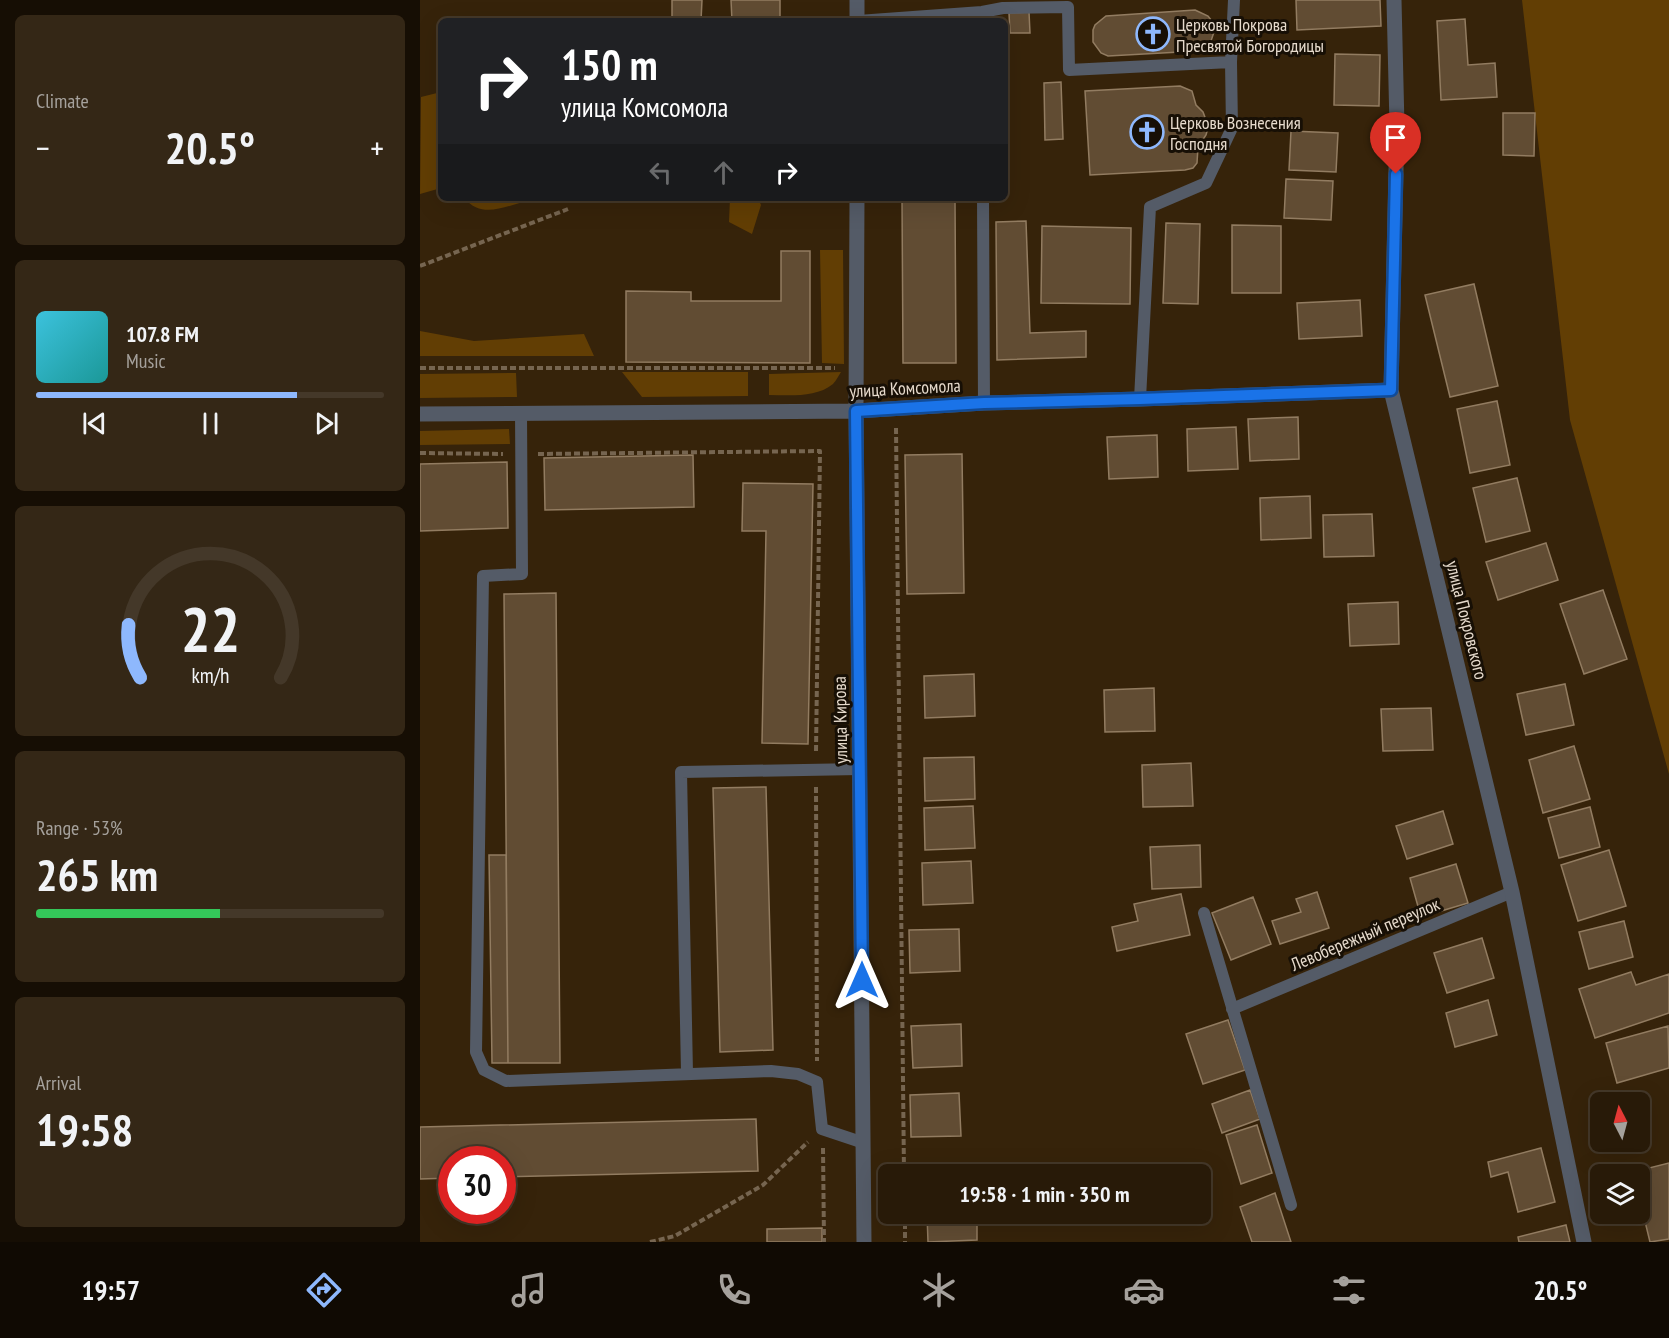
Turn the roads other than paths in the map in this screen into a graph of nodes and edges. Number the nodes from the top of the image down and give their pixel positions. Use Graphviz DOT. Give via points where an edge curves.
graph roads {
  1 [pos="857,0"];
  2 [pos="1234,0"];
  3 [pos="1394,0"];
  4 [pos="982,17"];
  5 [pos="858,18"];
  6 [pos="951,18"];
  7 [pos="1231,62"];
  8 [pos="857,201"];
  9 [pos="983,201"];
  10 [pos="1391,390"];
  11 [pos="1140,399"];
  12 [pos="984,403"];
  13 [pos="856,411"];
  14 [pos="521,412"];
  15 [pos="420,414"];
  16 [pos="860,769"];
  17 [pos="1512,892"];
  18 [pos="1204,913"];
  19 [pos="1232,1009"];
  20 [pos="687,1073"];
  21 [pos="864,1143"];
  22 [pos="1291,1205"];
  23 [pos="864,1242"];
  24 [pos="1584,1242"];
  1 -- 5 [label="street"];
  2 -- 7 [label="lane"];
  3 -- 10 [label="street, улица Покровского" via="1397,126"];
  4 -- 6 [label="lane"];
  4 -- 7 [label="lane" via="1002,8 1068,7 1069,70"];
  7 -- 11 [label="lane" via="1232,128 1206,183 1150,207"];
  8 -- 13 [label="street, улица Кирова"];
  9 -- 12 [label="lane"];
  10 -- 11 [label="street, улица Комсомола"];
  10 -- 17 [label="street, улица Покровского"];
  11 -- 12 [label="street, улица Комсомола"];
  12 -- 13 [label="street, улица Комсомола"];
  13 -- 14 [label="street, улица Комсомола"];
  13 -- 16 [label="street, улица Кирова"];
  14 -- 15 [label="street, улица Комсомола"];
  14 -- 20 [label="lane" via="522,574 483,576 476,1052 484,1070 506,1081"];
  16 -- 20 [label="lane" via="681,772"];
  16 -- 21 [label="street, улица Кирова"];
  17 -- 19 [label="lane, Левобережный переулок"];
  17 -- 24 [label="street, улица Покровского"];
  18 -- 19 [label="lane"];
  19 -- 22 [label="lane"];
  20 -- 21 [label="lane" via="798,1074 817,1082 822,1129"];
  21 -- 23 [label="street, улица Кирова"];
}
